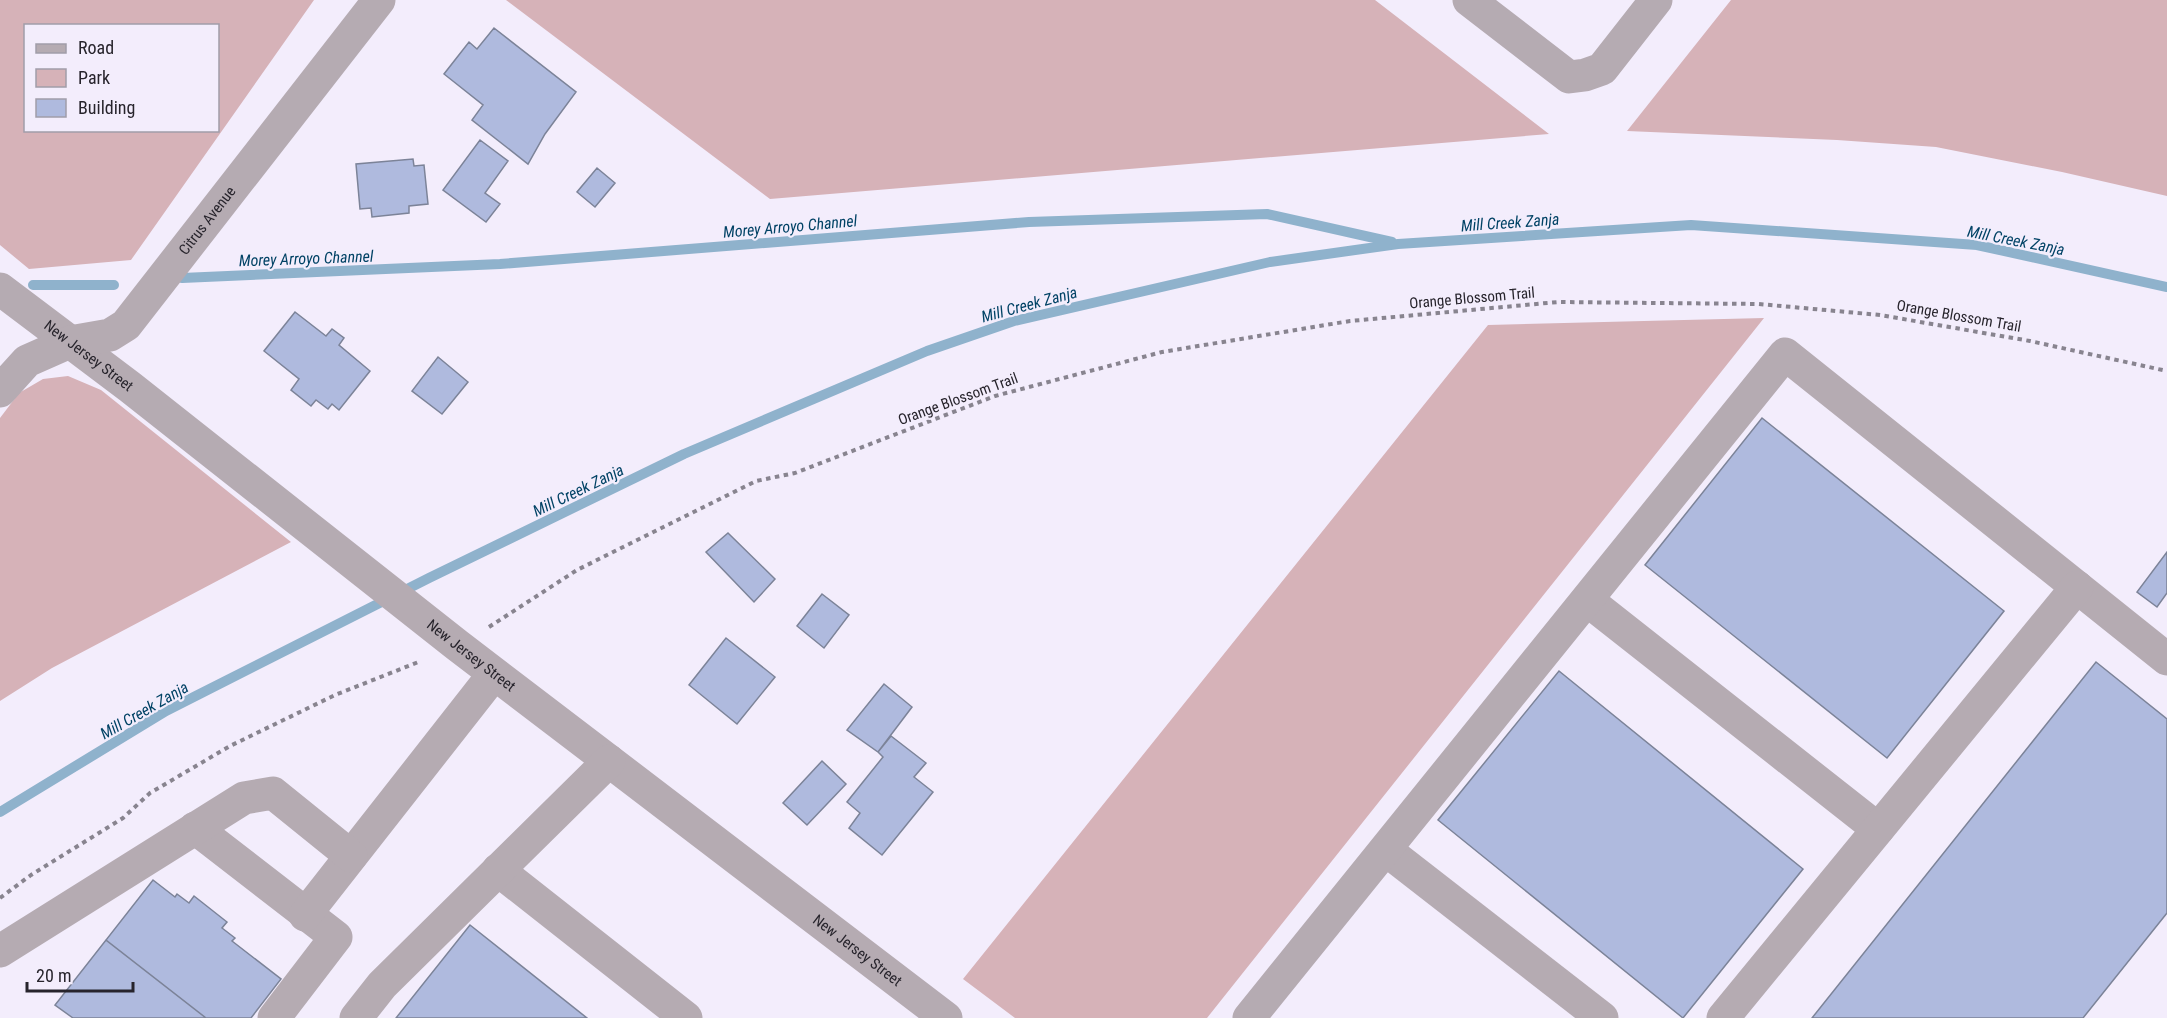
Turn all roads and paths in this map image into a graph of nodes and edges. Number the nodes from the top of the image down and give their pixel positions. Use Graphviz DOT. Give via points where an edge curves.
graph roads {
  1 [pos="379,0"];
  2 [pos="1468,0"];
  3 [pos="1656,0"];
  4 [pos="0,289"];
  5 [pos="70,342"];
  6 [pos="2167,371"];
  7 [pos="0,391"];
  8 [pos="795,473"];
  9 [pos="2077,587"];
  10 [pos="1587,600"];
  11 [pos="2167,659"];
  12 [pos="494,674"];
  13 [pos="609,761"];
  14 [pos="123,818"];
  15 [pos="195,828"];
  16 [pos="1878,829"];
  17 [pos="1386,850"];
  18 [pos="351,856"];
  19 [pos="498,870"];
  20 [pos="0,898"];
  21 [pos="305,915"];
  22 [pos="0,951"];
  23 [pos="274,1018"];
  24 [pos="356,1018"];
  25 [pos="686,1018"];
  26 [pos="946,1018"];
  27 [pos="1249,1018"];
  28 [pos="1602,1018"];
  29 [pos="1723,1018"];
  1 -- 5 [label="street, Citrus Avenue" via="126,325 110,335"];
  2 -- 3 [label="street" via="1569,77 1602,69"];
  4 -- 5 [label="street, New Jersey Street"];
  5 -- 7 [label="street, Citrus Avenue" via="27,362"];
  5 -- 12 [label="street, New Jersey Street"];
  6 -- 8 [label="path, Orange Blossom Trail" via="2030,341 1880,315 1760,304 1558,302 1350,321 1162,352 994,396"];
  9 -- 10 [label="street" via="1785,354"];
  9 -- 11 [label="street"];
  9 -- 16 [label="street"];
  10 -- 16 [label="street"];
  10 -- 17 [label="street"];
  12 -- 13 [label="street, New Jersey Street"];
  12 -- 18 [label="street"];
  13 -- 19 [label="street"];
  13 -- 26 [label="street, New Jersey Street"];
  14 -- 20 [label="path"];
  15 -- 18 [label="street" via="244,798 273,793"];
  15 -- 21 [label="street"];
  15 -- 22 [label="street"];
  16 -- 29 [label="street"];
  17 -- 27 [label="street"];
  17 -- 28 [label="street"];
  18 -- 21 [label="street"];
  19 -- 24 [label="street" via="382,985"];
  19 -- 25 [label="street"];
  21 -- 23 [label="street" via="336,938"];
}
